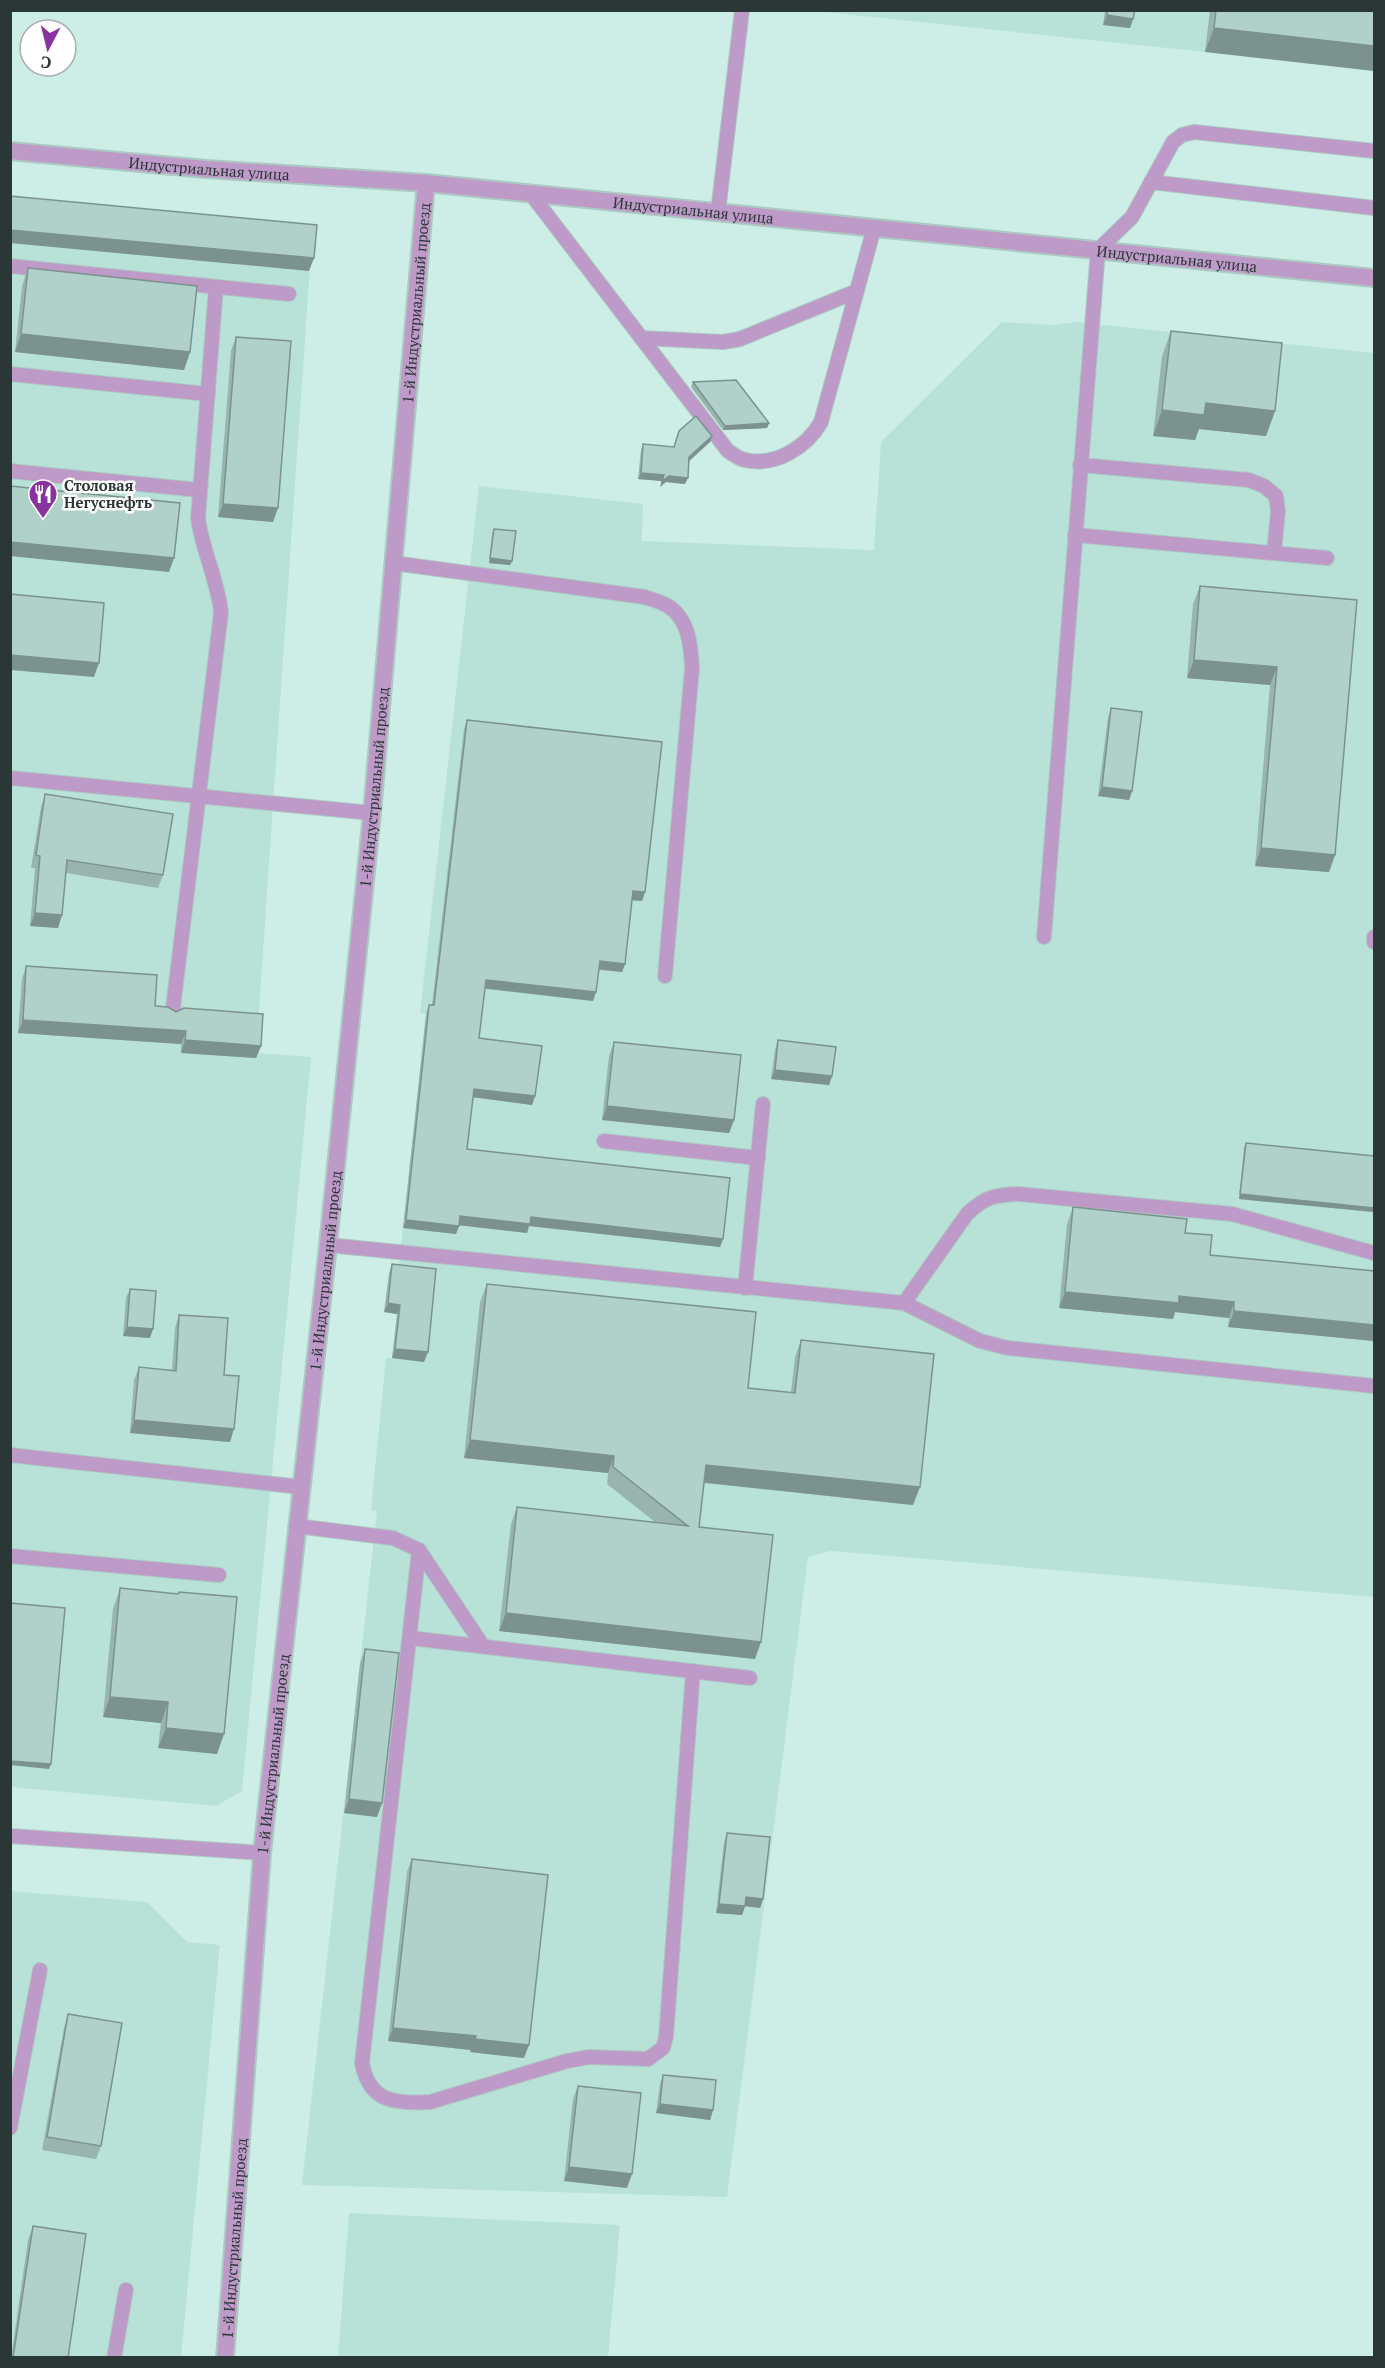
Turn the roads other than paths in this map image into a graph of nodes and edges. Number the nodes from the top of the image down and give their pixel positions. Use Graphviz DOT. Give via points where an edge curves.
graph roads {
  1 [pos="741,10"];
  2 [pos="10,151"];
  3 [pos="1374,151"];
  4 [pos="1151,182"];
  5 [pos="426,183"];
  6 [pos="531,194"];
  7 [pos="1374,207"];
  8 [pos="718,213"];
  9 [pos="874,228"];
  10 [pos="1098,250"];
  11 [pos="10,267"];
  12 [pos="1374,278"];
  13 [pos="216,287"];
  14 [pos="856,291"];
  15 [pos="289,294"];
  16 [pos="641,338"];
  17 [pos="10,374"];
  18 [pos="208,394"];
  19 [pos="1080,465"];
  20 [pos="10,471"];
  21 [pos="199,490"];
  22 [pos="1075,535"];
  23 [pos="1274,554"];
  24 [pos="1327,558"];
  25 [pos="393,563"];
  26 [pos="10,778"];
  27 [pos="198,796"];
  28 [pos="372,813"];
  29 [pos="1044,937"];
  30 [pos="664,976"];
  31 [pos="172,1016"];
  32 [pos="763,1104"];
  33 [pos="604,1141"];
  34 [pos="758,1158"];
  35 [pos="328,1245"];
  36 [pos="1374,1253"];
  37 [pos="746,1288"];
  38 [pos="904,1303"];
  39 [pos="1374,1386"];
  40 [pos="10,1455"];
  41 [pos="301,1487"];
  42 [pos="296,1526"];
  43 [pos="419,1550"];
  44 [pos="10,1556"];
  45 [pos="219,1575"];
  46 [pos="410,1638"];
  47 [pos="483,1647"];
  48 [pos="693,1671"];
  49 [pos="750,1678"];
  50 [pos="10,1836"];
  51 [pos="262,1853"];
  52 [pos="40,1970"];
  53 [pos="10,2128"];
  54 [pos="126,2290"];
  55 [pos="114,2358"];
  56 [pos="225,2358"];
  1 -- 8 [label="lane"];
  2 -- 5 [label="street, Индустриальная улица"];
  3 -- 4 [label="lane" via="1194,132 1173,142"];
  4 -- 7 [label="lane"];
  4 -- 10 [label="lane" via="1132,217"];
  5 -- 6 [label="street, Индустриальная улица"];
  5 -- 25 [label="street, 1-й Индустриальный проезд"];
  6 -- 8 [label="street, Индустриальная улица"];
  6 -- 16 [label="lane"];
  8 -- 9 [label="street, Индустриальная улица"];
  9 -- 10 [label="street, Индустриальная улица"];
  9 -- 14 [label="lane"];
  10 -- 12 [label="street, Индустриальная улица"];
  10 -- 19 [label="lane"];
  11 -- 13 [label="lane"];
  13 -- 15 [label="lane"];
  13 -- 18 [label="lane"];
  14 -- 16 [label="lane" via="740,339 723,342"];
  14 -- 16 [label="lane" via="821,422 802,446 772,460 743,460 728,451"];
  17 -- 18 [label="lane"];
  18 -- 21 [label="lane"];
  19 -- 22 [label="lane"];
  19 -- 23 [label="lane" via="1249,480 1264,486 1276,496"];
  20 -- 21 [label="lane"];
  21 -- 27 [label="lane" via="200,532 221,613"];
  22 -- 23 [label="lane"];
  22 -- 29 [label="lane"];
  23 -- 24 [label="lane"];
  25 -- 28 [label="street, 1-й Индустриальный проезд"];
  25 -- 30 [label="lane" via="645,597 669,607 683,623 691,644 692,668"];
  26 -- 27 [label="lane"];
  27 -- 28 [label="lane"];
  27 -- 31 [label="lane"];
  28 -- 35 [label="street, 1-й Индустриальный проезд"];
  32 -- 34 [label="lane"];
  33 -- 34 [label="lane"];
  34 -- 37 [label="lane"];
  35 -- 37 [label="lane"];
  35 -- 41 [label="street, 1-й Индустриальный проезд"];
  36 -- 38 [label="lane" via="1232,1214 995,1195 967,1214"];
  37 -- 38 [label="lane"];
  38 -- 39 [label="lane" via="980,1341 1008,1348"];
  40 -- 41 [label="lane"];
  41 -- 42 [label="street, 1-й Индустриальный проезд"];
  42 -- 43 [label="lane" via="393,1538"];
  42 -- 51 [label="street, 1-й Индустриальный проезд"];
  43 -- 46 [label="lane"];
  43 -- 47 [label="lane"];
  44 -- 45 [label="lane"];
  46 -- 47 [label="lane"];
  46 -- 48 [label="lane" via="362,2063 365,2078 375,2092 407,2103 430,2102 567,2061 589,2057 648,2059 663,2048"];
  47 -- 48 [label="lane"];
  48 -- 49 [label="lane"];
  50 -- 51 [label="lane"];
  51 -- 56 [label="street, 1-й Индустриальный проезд"];
  52 -- 53 [label="lane"];
  54 -- 55 [label="lane"];
}
